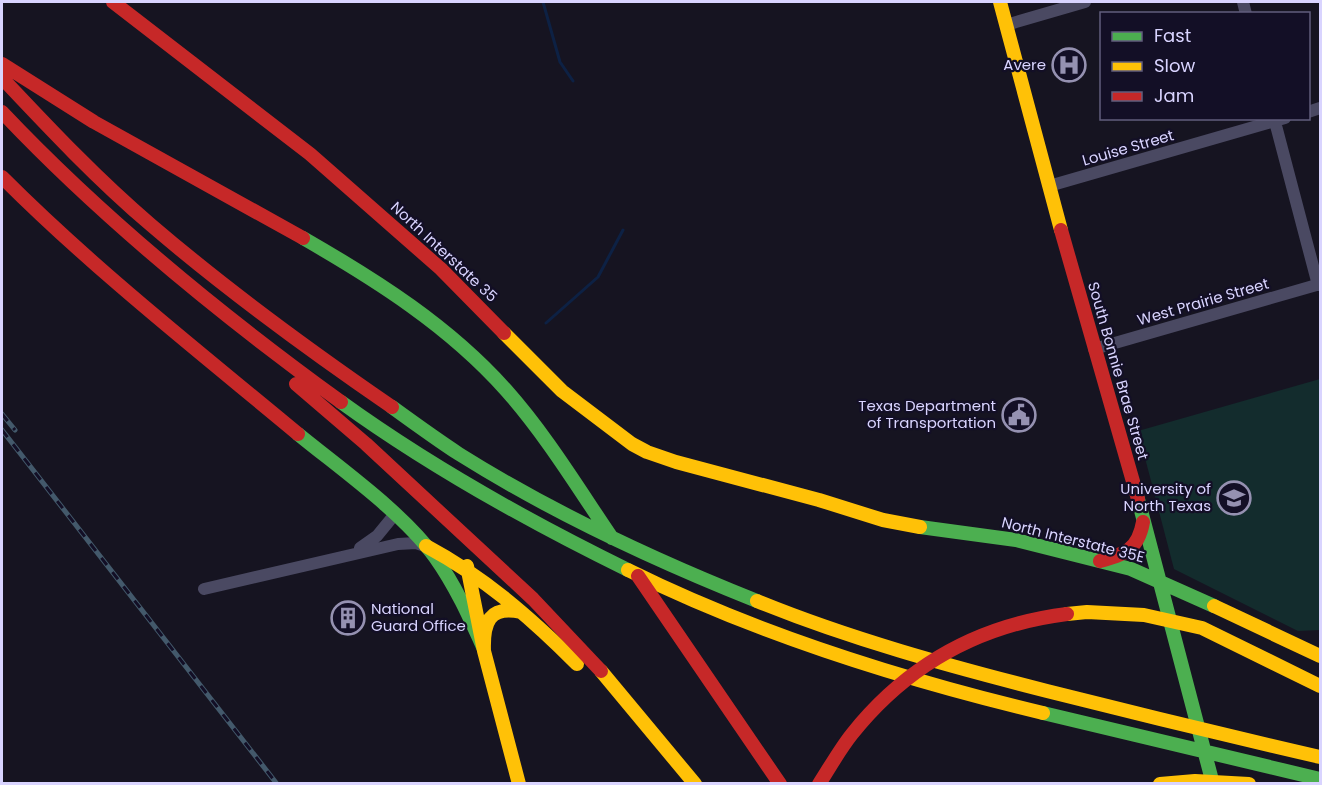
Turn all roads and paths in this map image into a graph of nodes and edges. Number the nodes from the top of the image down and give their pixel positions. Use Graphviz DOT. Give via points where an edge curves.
graph roads {
  1 [pos="113,2"];
  2 [pos="1000,2"];
  3 [pos="1085,2"];
  4 [pos="1006,25"];
  5 [pos="2,64"];
  6 [pos="2,78"];
  7 [pos="2,112"];
  8 [pos="1278,120"];
  9 [pos="2,177"];
  10 [pos="1049,186"];
  11 [pos="1319,285"];
  12 [pos="213,305"];
  13 [pos="1094,349"];
  14 [pos="770,488"];
  15 [pos="395,514"];
  16 [pos="1144,519"];
  17 [pos="426,546"];
  18 [pos="348,554"];
  19 [pos="1098,562"];
  20 [pos="469,570"];
  21 [pos="1159,580"];
  22 [pos="204,589"];
  23 [pos="521,612"];
  24 [pos="484,651"];
  25 [pos="1320,656"];
  26 [pos="1320,686"];
  27 [pos="1320,757"];
  28 [pos="1320,779"];
  29 [pos="519,783"];
  30 [pos="687,783"];
  31 [pos="695,783"];
  32 [pos="780,783"];
  33 [pos="819,783"];
  34 [pos="1160,783"];
  35 [pos="1214,783"];
  36 [pos="1249,783"];
  1 -- 14 [label="main road, North Interstate 35" via="310,154 441,269 562,392 609,428 632,444 664,458"];
  2 -- 4 [label="main road, South Bonnie Brae Street"];
  3 -- 4 [label="street"];
  4 -- 10 [label="main road, South Bonnie Brae Street"];
  5 -- 32 [label="main road" via="55,99 352,265 421,313 488,371 536,426"];
  6 -- 27 [label="main road" via="151,225 300,344 404,417 558,511 671,567 846,634 969,671"];
  7 -- 12 [label="main road" via="116,222"];
  8 -- 10 [label="street, Louise Street"];
  8 -- 11 [label="street"];
  9 -- 15 [label="main road" via="100,270"];
  10 -- 13 [label="main road, South Bonnie Brae Street"];
  11 -- 13 [label="street, West Prairie Street"];
  12 -- 28 [label="main road" via="306,377 477,490 655,583 845,656 931,683"];
  12 -- 31 [label="main road" via="533,599 618,690"];
  13 -- 16 [label="main road, South Bonnie Brae Street"];
  14 -- 19 [label="main road, North Interstate 35E" via="883,520 1016,540"];
  15 -- 17 [label="main road"];
  15 -- 18 [label="street" via="371,541"];
  15 -- 20 [label="main road" via="402,515 456,554"];
  16 -- 19 [label="main road" via="1132,550"];
  16 -- 21 [label="main road, South Bonnie Brae Street"];
  17 -- 18 [label="street" via="407,543"];
  17 -- 20 [label="main road"];
  17 -- 24 [label="main road" via="456,592"];
  18 -- 22 [label="street"];
  19 -- 21 [label="main road, North Interstate 35E"];
  20 -- 23 [label="main road"];
  20 -- 24 [label="main road"];
  21 -- 25 [label="main road, North Interstate 35E"];
  21 -- 35 [label="main road, South Bonnie Brae Street"];
  23 -- 24 [label="main road" via="502,610 490,617 484,626"];
  23 -- 30 [label="main road" via="597,685"];
  24 -- 29 [label="main road"];
  26 -- 33 [label="main road" via="1204,629 1150,615 1112,610 1032,618 1003,625 956,645 914,671 851,732"];
  34 -- 36 [label="main road"];
}
